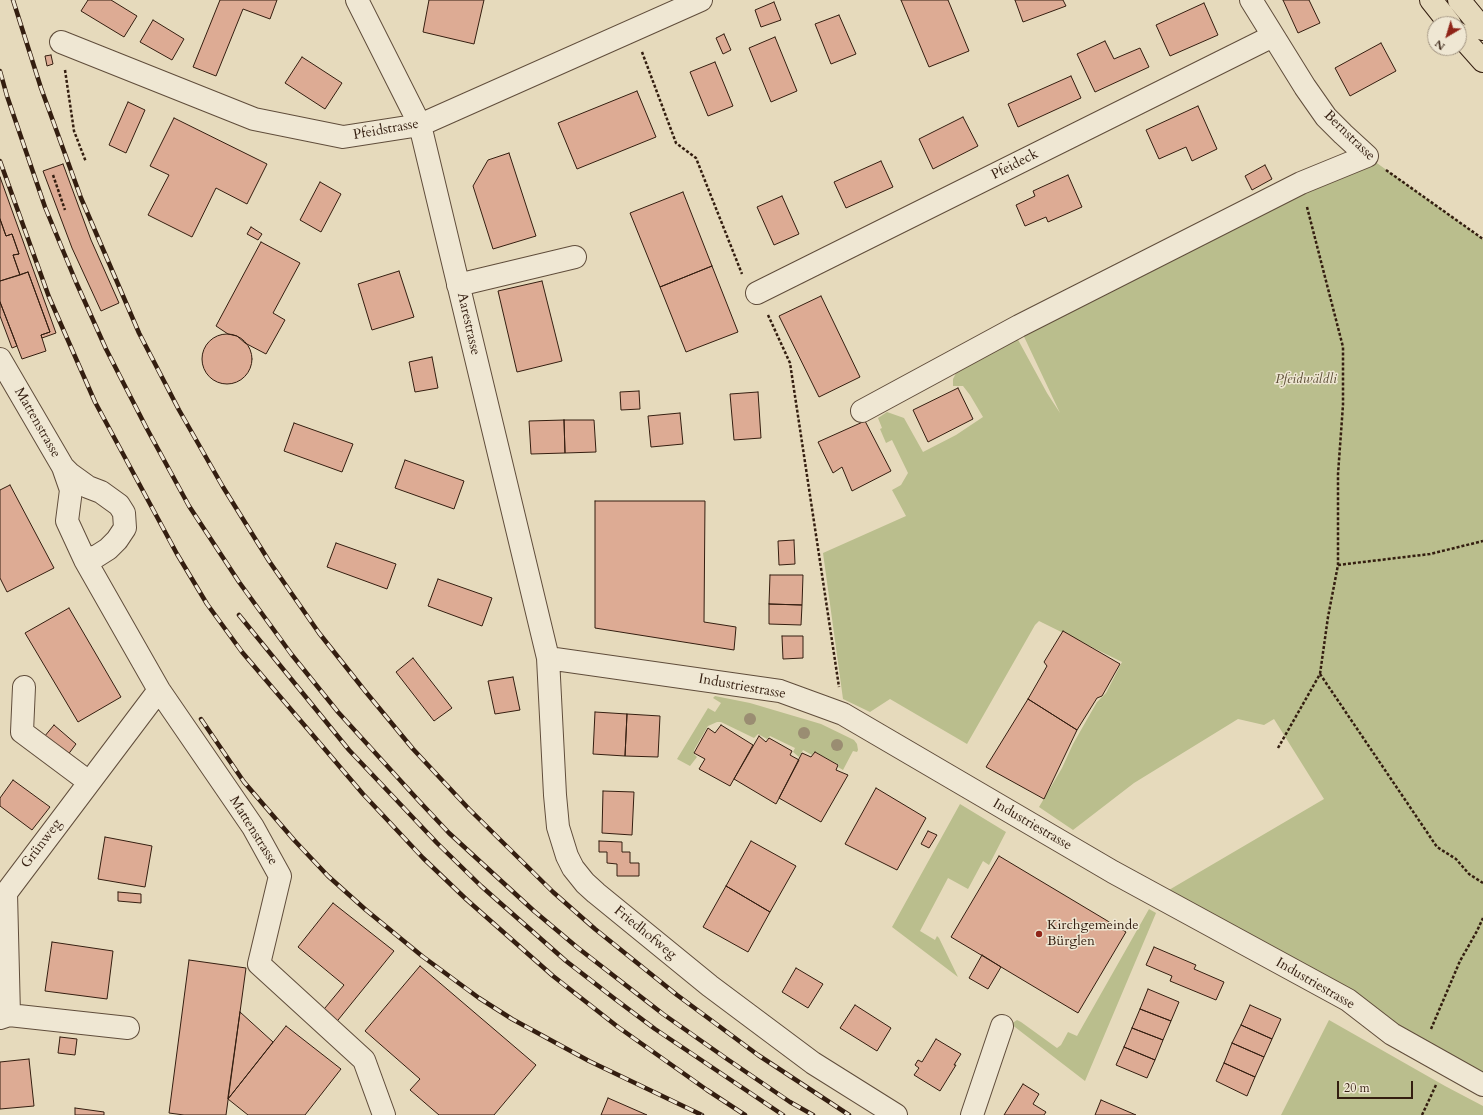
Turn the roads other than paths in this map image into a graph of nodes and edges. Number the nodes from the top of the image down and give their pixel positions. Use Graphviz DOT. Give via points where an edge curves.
graph roads {
  1 [pos="357,0"];
  2 [pos="701,0"];
  3 [pos="1251,0"];
  4 [pos="1431,0"];
  5 [pos="1459,0"];
  6 [pos="1444,16"];
  7 [pos="1483,29"];
  8 [pos="1273,36"];
  9 [pos="61,42"];
  10 [pos="1467,43"];
  11 [pos="1483,61"];
  12 [pos="420,125"];
  13 [pos="575,257"];
  14 [pos="458,285"];
  15 [pos="757,294"];
  16 [pos="0,359"];
  17 [pos="862,411"];
  18 [pos="63,467"];
  19 [pos="85,560"];
  20 [pos="548,658"];
  21 [pos="24,687"];
  22 [pos="159,690"];
  23 [pos="89,782"];
  24 [pos="4,1017"];
  25 [pos="1002,1026"];
  26 [pos="128,1028"];
  27 [pos="1483,1084"];
  28 [pos="384,1115"];
  29 [pos="896,1115"];
  30 [pos="972,1115"];
  1 -- 12 [label="street, Aarestrasse"];
  2 -- 12 [label="street, Pfeidstrasse"];
  3 -- 8 [label="street, Bernstrasse"];
  4 -- 6 [label="highway"];
  5 -- 7 [label="highway"];
  8 -- 15 [label="street, Pfeideck"];
  8 -- 17 [label="street, Bernstrasse" via="1326,117 1367,156 1301,183 1019,326"];
  9 -- 12 [label="street, Pfeidstrasse" via="254,119 344,137"];
  10 -- 11 [label="highway"];
  12 -- 14 [label="street, Aarestrasse"];
  13 -- 14 [label="street"];
  14 -- 20 [label="street, Aarestrasse"];
  16 -- 18 [label="street, Mattenstrasse"];
  18 -- 19 [label="street, Mattenstrasse" via="71,490 67,521"];
  18 -- 19 [label="street, Mattenstrasse" via="88,487 101,492 119,505 124,513 125,528 117,540 97,556"];
  19 -- 22 [label="street, Mattenstrasse"];
  20 -- 27 [label="street, Industriestrasse" via="780,691 843,714 1113,872 1348,1000 1392,1034"];
  20 -- 29 [label="street, Friedhofweg" via="558,827 567,856 574,868 605,901 710,986 813,1063"];
  21 -- 23 [label="street" via="22,732"];
  22 -- 23 [label="street, Grünweg"];
  22 -- 28 [label="street, Mattenstrasse" via="253,827 280,876 259,964 364,1060"];
  23 -- 24 [label="street, Grünweg" via="6,893"];
  24 -- 26 [label="street"];
  25 -- 30 [label="street"];
}
